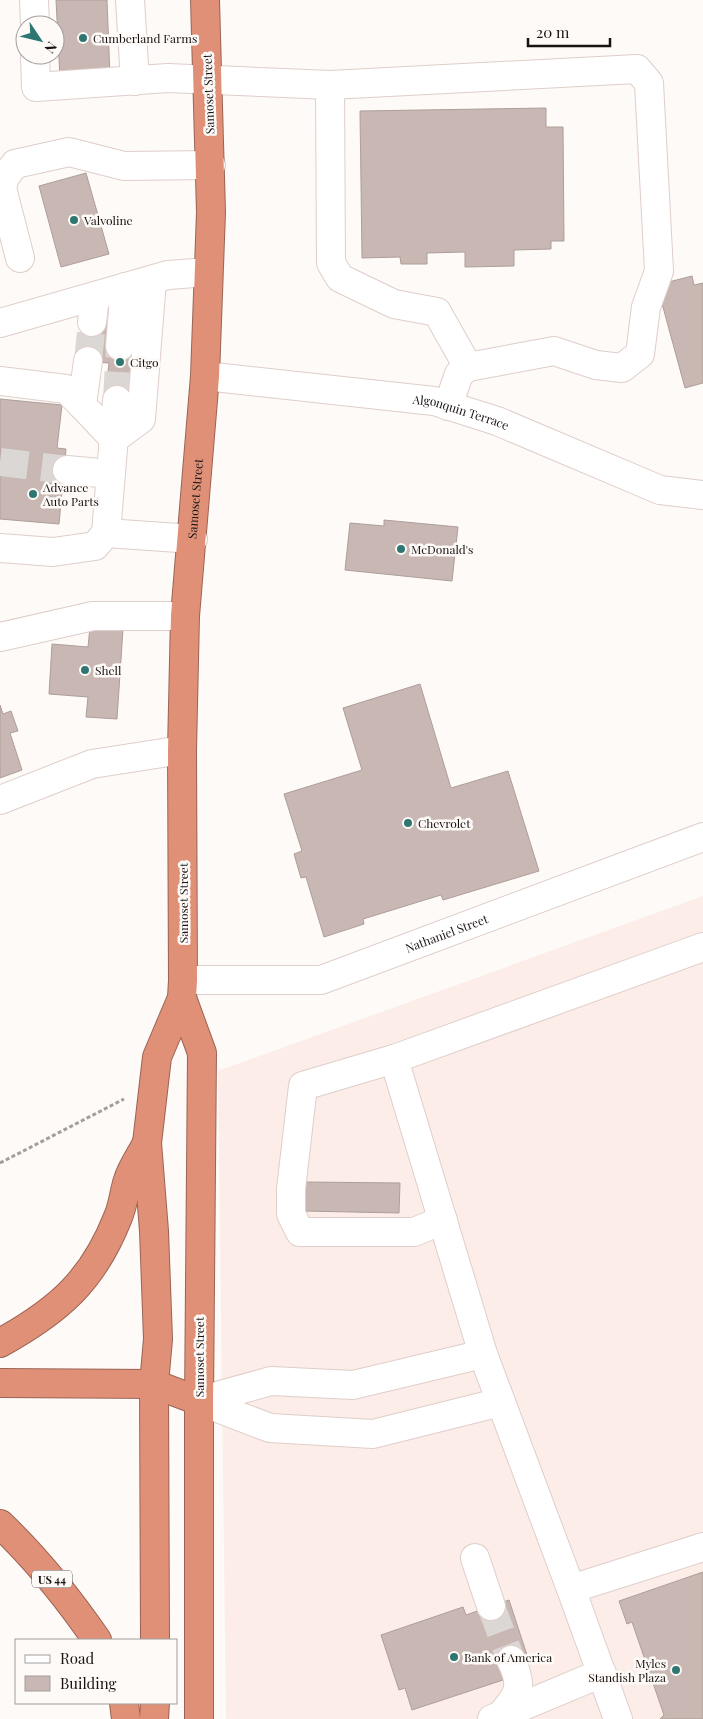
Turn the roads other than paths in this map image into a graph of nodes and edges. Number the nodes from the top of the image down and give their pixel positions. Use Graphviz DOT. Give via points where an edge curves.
graph roads {
  1 [pos="34,0"];
  2 [pos="130,0"];
  3 [pos="205,0"];
  4 [pos="35,15"];
  5 [pos="35,65"];
  6 [pos="208,80"];
  7 [pos="135,81"];
  8 [pos="330,85"];
  9 [pos="211,165"];
  10 [pos="20,258"];
  11 [pos="208,272"];
  12 [pos="152,280"];
  13 [pos="125,287"];
  14 [pos="0,323"];
  15 [pos="120,346"];
  16 [pos="88,362"];
  17 [pos="468,367"];
  18 [pos="205,376"];
  19 [pos="0,381"];
  20 [pos="117,400"];
  21 [pos="82,406"];
  22 [pos="448,406"];
  23 [pos="114,439"];
  24 [pos="66,470"];
  25 [pos="111,474"];
  26 [pos="703,495"];
  27 [pos="106,533"];
  28 [pos="193,538"];
  29 [pos="0,548"];
  30 [pos="185,616"];
  31 [pos="0,637"];
  32 [pos="182,750"];
  33 [pos="0,800"];
  34 [pos="703,837"];
  35 [pos="703,947"];
  36 [pos="183,989"];
  37 [pos="394,1059"];
  38 [pos="147,1143"];
  39 [pos="442,1220"];
  40 [pos="0,1343"];
  41 [pos="483,1354"];
  42 [pos="0,1383"];
  43 [pos="154,1384"];
  44 [pos="199,1401"];
  45 [pos="501,1402"];
  46 [pos="0,1524"];
  47 [pos="703,1547"];
  48 [pos="475,1558"];
  49 [pos="571,1589"];
  50 [pos="491,1606"];
  51 [pos="96,1639"];
  52 [pos="155,1639"];
  53 [pos="512,1660"];
  54 [pos="602,1673"];
  55 [pos="124,1704"];
  56 [pos="155,1704"];
  57 [pos="496,1717"];
  58 [pos="126,1719"];
  59 [pos="154,1719"];
  60 [pos="200,1719"];
  61 [pos="618,1719"];
  1 -- 4 [label="street"];
  2 -- 7 [label="street"];
  3 -- 6 [label="highway, Samoset Street"];
  5 -- 7 [label="street" via="36,87"];
  6 -- 7 [label="street" via="168,78"];
  6 -- 8 [label="street"];
  6 -- 9 [label="highway, Samoset Street"];
  8 -- 17 [label="street" via="331,263 340,278 394,304 437,312"];
  8 -- 17 [label="street" via="637,69 649,83 659,270 646,307 640,354 622,368 596,365 554,352"];
  9 -- 10 [label="street" via="124,166 69,152 15,164 5,177 2,188"];
  9 -- 11 [label="highway, Samoset Street"];
  11 -- 12 [label="street" via="168,275"];
  11 -- 18 [label="highway, Samoset Street"];
  12 -- 13 [label="street"];
  12 -- 23 [label="street" via="141,419"];
  13 -- 14 [label="street" via="93,309"];
  13 -- 15 [label="street"];
  16 -- 21 [label="street"];
  17 -- 22 [label="street" via="459,374"];
  18 -- 22 [label="street, Algonquin Terrace" via="434,401"];
  18 -- 28 [label="highway, Samoset Street"];
  19 -- 21 [label="street" via="66,389"];
  20 -- 23 [label="street"];
  21 -- 23 [label="street"];
  22 -- 26 [label="street, Algonquin Terrace" via="497,421 660,490"];
  23 -- 25 [label="street"];
  24 -- 25 [label="street"];
  25 -- 27 [label="street"];
  27 -- 28 [label="street"];
  27 -- 29 [label="street" via="95,546 53,552"];
  28 -- 30 [label="highway, Samoset Street"];
  30 -- 31 [label="street" via="93,616"];
  30 -- 32 [label="highway, Samoset Street"];
  32 -- 33 [label="street" via="92,764"];
  32 -- 36 [label="highway, Samoset Street"];
  34 -- 36 [label="street, Nathaniel Street" via="321,980"];
  35 -- 37 [label="street"];
  36 -- 38 [label="highway, Samoset Street" via="157,1057"];
  36 -- 44 [label="highway, Samoset Street" via="202,1053"];
  37 -- 39 [label="street"];
  37 -- 39 [label="street" via="303,1086 291,1189 292,1214 300,1232 414,1232"];
  38 -- 40 [label="highway" via="128,1180 119,1215 96,1262 69,1295 48,1314"];
  38 -- 43 [label="highway, Samoset Street" via="158,1339"];
  39 -- 41 [label="street"];
  41 -- 44 [label="street" via="353,1384 271,1381"];
  41 -- 45 [label="street"];
  42 -- 43 [label="highway"];
  43 -- 44 [label="highway"];
  43 -- 52 [label="highway, Samoset Street"];
  44 -- 45 [label="street" via="270,1428 373,1434"];
  44 -- 60 [label="highway, Samoset Street"];
  45 -- 49 [label="street"];
  46 -- 51 [label="highway, US 44" via="72,1603"];
  47 -- 49 [label="street"];
  48 -- 50 [label="street"];
  49 -- 54 [label="street"];
  53 -- 57 [label="street" via="520,1685 515,1698"];
  54 -- 57 [label="street"];
  54 -- 61 [label="street"];
  55 -- 58 [label="highway"];
  56 -- 59 [label="highway"];
}
